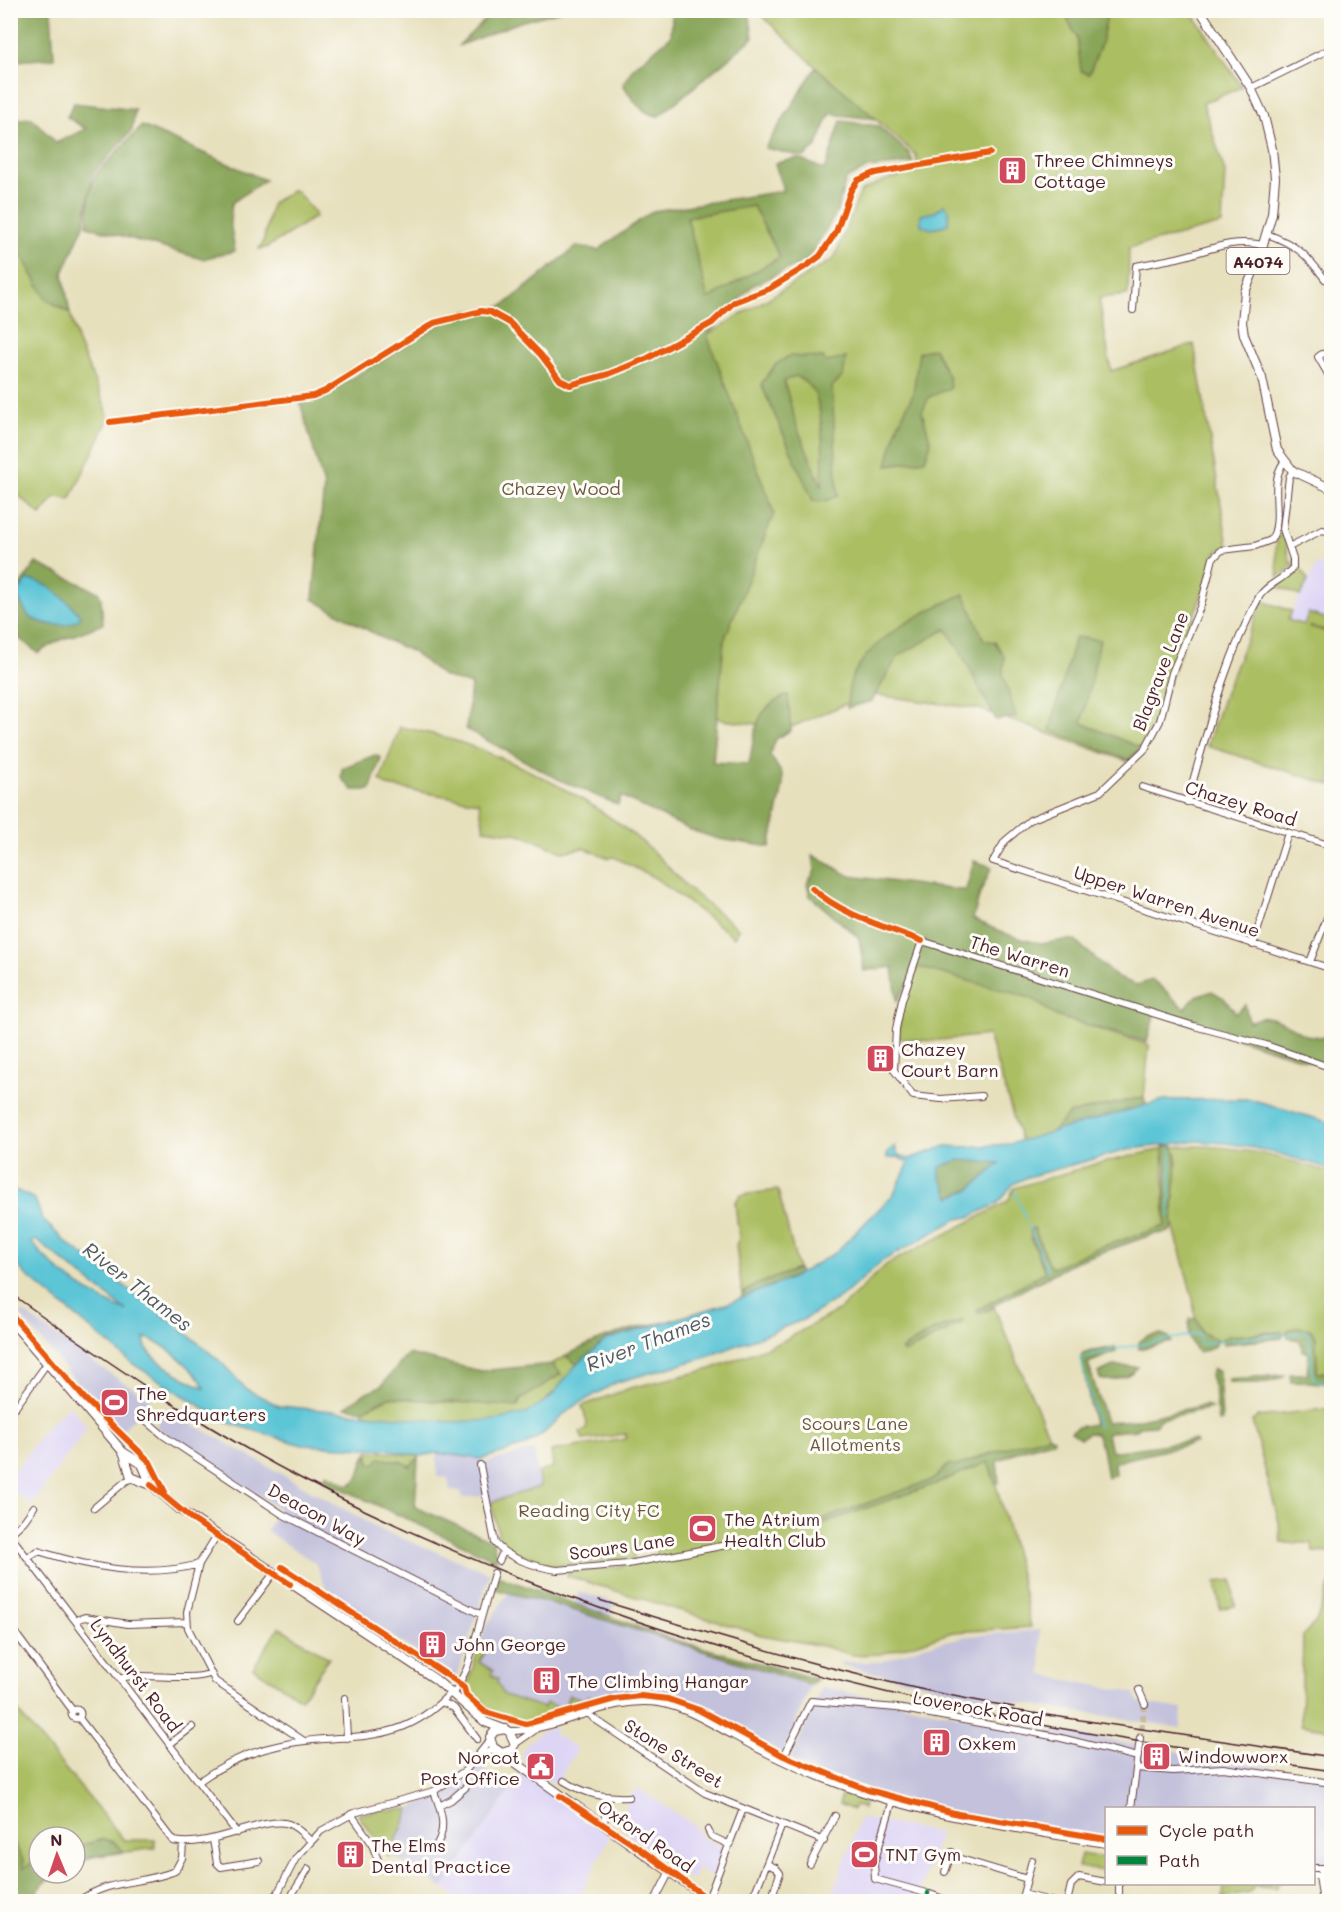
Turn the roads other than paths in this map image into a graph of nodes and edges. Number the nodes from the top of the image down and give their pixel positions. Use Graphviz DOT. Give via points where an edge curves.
graph roads {
  1 [pos="1200,10"];
  2 [pos="1331,48"];
  3 [pos="1251,88"];
  4 [pos="1267,234"];
  5 [pos="1263,245"];
  6 [pos="1325,279"];
  7 [pos="1133,310"];
  8 [pos="1318,356"];
  9 [pos="1332,381"];
  10 [pos="1284,462"];
  11 [pos="1293,471"];
  12 [pos="1332,489"];
  13 [pos="1279,528"];
  14 [pos="1332,532"];
  15 [pos="1289,547"];
  16 [pos="1142,787"];
  17 [pos="1187,802"];
  18 [pos="1288,833"];
  19 [pos="1332,846"];
  20 [pos="993,861"];
  21 [pos="1332,904"];
  22 [pos="1253,945"];
  23 [pos="1310,962"];
  24 [pos="1332,969"];
  25 [pos="1332,1068"];
  26 [pos="981,1096"];
  27 [pos="10,1320"];
  28 [pos="48,1362"];
  29 [pos="10,1415"];
  30 [pos="148,1422"];
  31 [pos="123,1452"];
  32 [pos="138,1463"];
  33 [pos="480,1465"];
  34 [pos="145,1472"];
  35 [pos="131,1476"];
  36 [pos="152,1485"];
  37 [pos="34,1507"];
  38 [pos="94,1508"];
  39 [pos="10,1535"];
  40 [pos="217,1535"];
  41 [pos="747,1541"];
  42 [pos="503,1552"];
  43 [pos="28,1557"];
  44 [pos="499,1561"];
  45 [pos="199,1564"];
  46 [pos="274,1573"];
  47 [pos="494,1573"];
  48 [pos="482,1615"];
  49 [pos="76,1620"];
  50 [pos="186,1622"];
  51 [pos="238,1622"];
  52 [pos="10,1626"];
  53 [pos="209,1674"];
  54 [pos="120,1679"];
  55 [pos="1139,1690"];
  56 [pos="452,1693"];
  57 [pos="345,1698"];
  58 [pos="442,1702"];
  59 [pos="1145,1704"];
  60 [pos="588,1712"];
  61 [pos="486,1722"];
  62 [pos="192,1727"];
  63 [pos="507,1730"];
  64 [pos="536,1730"];
  65 [pos="347,1738"];
  66 [pos="1140,1738"];
  67 [pos="477,1739"];
  68 [pos="490,1739"];
  69 [pos="304,1741"];
  70 [pos="170,1744"];
  71 [pos="514,1745"];
  72 [pos="500,1752"];
  73 [pos="478,1757"];
  74 [pos="1138,1757"];
  75 [pos="782,1761"];
  76 [pos="1137,1768"];
  77 [pos="521,1769"];
  78 [pos="564,1781"];
  79 [pos="198,1782"];
  80 [pos="1332,1783"];
  81 [pos="466,1787"];
  82 [pos="434,1791"];
  83 [pos="587,1794"];
  84 [pos="629,1797"];
  85 [pos="892,1803"];
  86 [pos="439,1806"];
  87 [pos="579,1807"];
  88 [pos="1131,1807"];
  89 [pos="606,1808"];
  90 [pos="743,1809"];
  91 [pos="351,1814"];
  92 [pos="835,1815"];
  93 [pos="604,1824"];
  94 [pos="782,1825"];
  95 [pos="708,1830"];
  96 [pos="237,1833"];
  97 [pos="213,1840"];
  98 [pos="310,1841"];
  99 [pos="824,1841"];
  100 [pos="183,1843"];
  101 [pos="1105,1844"];
  102 [pos="730,1845"];
  103 [pos="435,1847"];
  104 [pos="379,1855"];
  105 [pos="1032,1860"];
  106 [pos="259,1861"];
  107 [pos="767,1864"];
  108 [pos="810,1864"];
  109 [pos="1315,1868"];
  110 [pos="308,1869"];
  111 [pos="670,1871"];
  112 [pos="1330,1871"];
  113 [pos="945,1872"];
  114 [pos="1027,1879"];
  115 [pos="1316,1879"];
  116 [pos="1105,1882"];
  117 [pos="774,1891"];
  118 [pos="1022,1898"];
  119 [pos="939,1899"];
  120 [pos="710,1900"];
  121 [pos="76,1902"];
  122 [pos="273,1902"];
  123 [pos="293,1902"];
  124 [pos="654,1902"];
  125 [pos="746,1902"];
  126 [pos="951,1902"];
  127 [pos="1054,1902"];
  128 [pos="1067,1902"];
  129 [pos="1323,1902"];
  1 -- 3 [label="main road, A4074"];
  2 -- 3 [label="street"];
  3 -- 4 [label="main road, A4074" via="1264,116 1274,164 1274,195"];
  4 -- 5 [label="main road, A4074"];
  4 -- 6 [label="street" via="1305,253"];
  5 -- 7 [label="street" via="1233,242 1136,266"];
  5 -- 10 [label="main road, A4074" via="1245,292 1242,322 1262,378 1277,450"];
  8 -- 9 [label="street"];
  10 -- 11 [label="main road, A4074"];
  10 -- 13 [label="street" via="1275,493"];
  11 -- 12 [label="main road, A4074"];
  11 -- 13 [label="street"];
  13 -- 15 [label="street"];
  13 -- 20 [label="street, Blagrave Lane" via="1269,542 1222,550 1213,558 1201,605 1172,673 1160,721 1145,748 1100,792 1030,820 1005,841"];
  14 -- 15 [label="street" via="1322,530"];
  15 -- 17 [label="street" via="1293,567 1260,596 1219,691"];
  16 -- 17 [label="street, Chazey Road"];
  17 -- 18 [label="street, Chazey Road"];
  18 -- 19 [label="street, Chazey Road"];
  18 -- 22 [label="street"];
  20 -- 22 [label="street, Upper Warren Avenue"];
  21 -- 23 [label="street"];
  22 -- 23 [label="street, Upper Warren Avenue"];
  23 -- 24 [label="street, Upper Warren Avenue"];
  25 -- 26 [label="street, The Warren" via="922,941 902,1000 894,1070 913,1096"];
  27 -- 28 [label="main road"];
  28 -- 29 [label="street"];
  28 -- 31 [label="main road"];
  30 -- 48 [label="street, Deacon Way" via="282,1514"];
  31 -- 32 [label="main road"];
  31 -- 35 [label="main road"];
  32 -- 34 [label="main road"];
  32 -- 35 [label="main road"];
  33 -- 42 [label="street" via="495,1543"];
  34 -- 35 [label="main road"];
  34 -- 36 [label="main road"];
  35 -- 36 [label="main road"];
  35 -- 38 [label="street"];
  36 -- 40 [label="main road"];
  37 -- 39 [label="street, Lyndhurst Road"];
  39 -- 43 [label="street, Lyndhurst Road"];
  40 -- 45 [label="street"];
  40 -- 46 [label="main road"];
  41 -- 42 [label="street, Scours Lane" via="628,1564 560,1570"];
  42 -- 44 [label="street"];
  43 -- 45 [label="street" via="38,1551 90,1566 129,1571 183,1569"];
  43 -- 49 [label="street, Lyndhurst Road"];
  45 -- 50 [label="street"];
  46 -- 51 [label="street"];
  46 -- 56 [label="main road"];
  47 -- 48 [label="street"];
  48 -- 56 [label="street" via="467,1668"];
  49 -- 50 [label="street" via="85,1617 128,1624"];
  49 -- 54 [label="street, Lyndhurst Road"];
  50 -- 53 [label="street"];
  52 -- 100 [label="street" via="73,1711 80,1711 79,1718 168,1835"];
  53 -- 54 [label="street"];
  53 -- 69 [label="street"];
  54 -- 70 [label="street, Lyndhurst Road"];
  55 -- 59 [label="street"];
  56 -- 58 [label="street"];
  56 -- 61 [label="main road"];
  57 -- 65 [label="street"];
  58 -- 65 [label="street" via="390,1731"];
  58 -- 67 [label="street" via="454,1708"];
  60 -- 64 [label="street"];
  60 -- 75 [label="street" via="625,1703 669,1705 696,1714"];
  60 -- 90 [label="street, Stone Street" via="705,1793"];
  61 -- 63 [label="main road"];
  61 -- 68 [label="main road"];
  62 -- 70 [label="street"];
  63 -- 64 [label="street"];
  63 -- 68 [label="main road" via="495,1731"];
  63 -- 71 [label="main road"];
  64 -- 71 [label="street"];
  65 -- 69 [label="street"];
  66 -- 74 [label="street"];
  68 -- 72 [label="main road, Oxford Road"];
  68 -- 73 [label="street"];
  69 -- 79 [label="street" via="238,1759"];
  70 -- 79 [label="street, Lyndhurst Road"];
  71 -- 72 [label="main road"];
  71 -- 77 [label="main road"];
  72 -- 73 [label="street" via="490,1751"];
  72 -- 77 [label="main road, Oxford Road"];
  73 -- 82 [label="street"];
  74 -- 75 [label="street, Loverock Road" via="1057,1737 897,1708 811,1701"];
  74 -- 76 [label="street"];
  75 -- 85 [label="street"];
  76 -- 80 [label="street" via="1223,1768"];
  76 -- 88 [label="street"];
  77 -- 87 [label="main road, Oxford Road"];
  78 -- 83 [label="street"];
  79 -- 96 [label="street, Lyndhurst Road"];
  81 -- 86 [label="street"];
  82 -- 86 [label="street"];
  82 -- 91 [label="street"];
  83 -- 84 [label="street"];
  83 -- 87 [label="street"];
  85 -- 101 [label="street" via="975,1823"];
  85 -- 119 [label="street" via="874,1863 875,1879"];
  86 -- 103 [label="street" via="443,1834"];
  87 -- 93 [label="main road, Oxford Road"];
  89 -- 93 [label="street"];
  90 -- 94 [label="street, Stone Street"];
  90 -- 102 [label="street"];
  91 -- 98 [label="street"];
  91 -- 104 [label="street"];
  92 -- 99 [label="street"];
  93 -- 111 [label="main road, Oxford Road"];
  94 -- 99 [label="street, Stone Street"];
  94 -- 107 [label="street"];
  95 -- 102 [label="street" via="711,1836"];
  96 -- 97 [label="street"];
  96 -- 98 [label="street" via="285,1822"];
  97 -- 100 [label="street"];
  97 -- 106 [label="street" via="221,1867"];
  98 -- 122 [label="street" via="296,1858"];
  99 -- 108 [label="street"];
  100 -- 121 [label="street" via="182,1858 175,1871 120,1882"];
  102 -- 120 [label="street"];
  105 -- 114 [label="street"];
  107 -- 117 [label="street" via="780,1873"];
  107 -- 125 [label="street"];
  109 -- 112 [label="street"];
  110 -- 123 [label="street" via="293,1893"];
  111 -- 120 [label="main road, Oxford Road"];
  111 -- 124 [label="street"];
  112 -- 115 [label="street"];
  113 -- 114 [label="street" via="952,1854"];
  114 -- 118 [label="street"];
  115 -- 129 [label="street"];
  116 -- 128 [label="street" via="1083,1876 1071,1885"];
  118 -- 127 [label="street"];
  119 -- 126 [label="street"];
}
